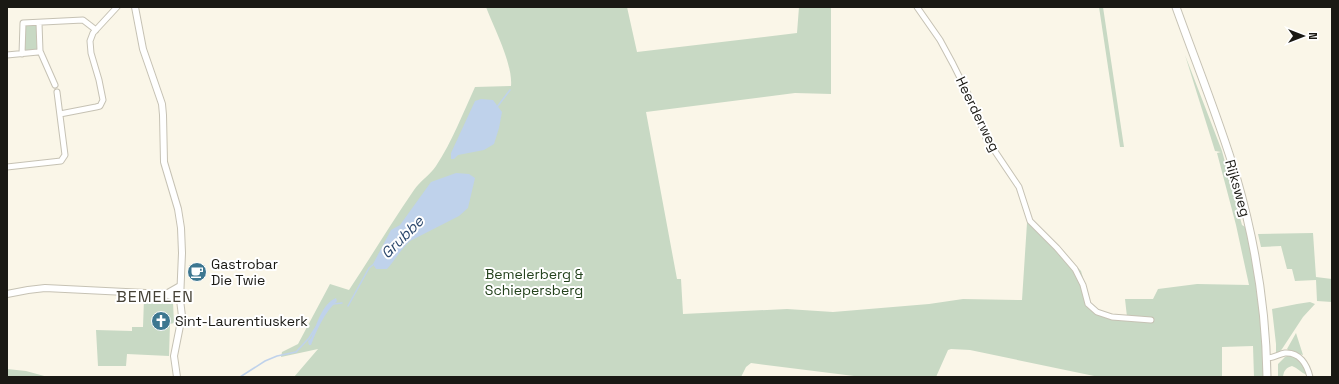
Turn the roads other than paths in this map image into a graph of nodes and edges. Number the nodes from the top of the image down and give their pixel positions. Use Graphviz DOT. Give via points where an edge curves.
graph roads {
  1 [pos="117,7"];
  2 [pos="135,7"];
  3 [pos="918,7"];
  4 [pos="1176,7"];
  5 [pos="38,23"];
  6 [pos="96,30"];
  7 [pos="40,51"];
  8 [pos="22,54"];
  9 [pos="7,55"];
  10 [pos="55,85"];
  11 [pos="57,92"];
  12 [pos="60,114"];
  13 [pos="7,167"];
  14 [pos="180,286"];
  15 [pos="7,294"];
  16 [pos="166,294"];
  17 [pos="180,300"];
  18 [pos="1151,320"];
  19 [pos="1267,358"];
  20 [pos="177,377"];
  21 [pos="1267,377"];
  22 [pos="1310,377"];
  1 -- 6 [label="street"];
  2 -- 14 [label="street" via="143,49 162,104 164,162 181,228"];
  3 -- 18 [label="street, Heerderweg" via="960,77 986,138 1019,187 1030,221 1075,269 1088,304 1096,312 1112,318"];
  4 -- 19 [label="main road, Rijksweg" via="1236,176 1260,281"];
  5 -- 6 [label="street" via="83,20"];
  5 -- 7 [label="street"];
  5 -- 8 [label="street" via="23,23"];
  6 -- 12 [label="street" via="90,42 103,100 96,107"];
  7 -- 8 [label="street"];
  7 -- 10 [label="street"];
  8 -- 9 [label="street"];
  11 -- 12 [label="street"];
  12 -- 13 [label="street" via="64,159"];
  14 -- 16 [label="street"];
  14 -- 17 [label="street"];
  15 -- 16 [label="street" via="50,288"];
  16 -- 17 [label="street"];
  17 -- 20 [label="street" via="182,316 174,356"];
  19 -- 21 [label="main road, Rijksweg"];
  19 -- 22 [label="street" via="1287,353 1296,355 1304,362"];
}
